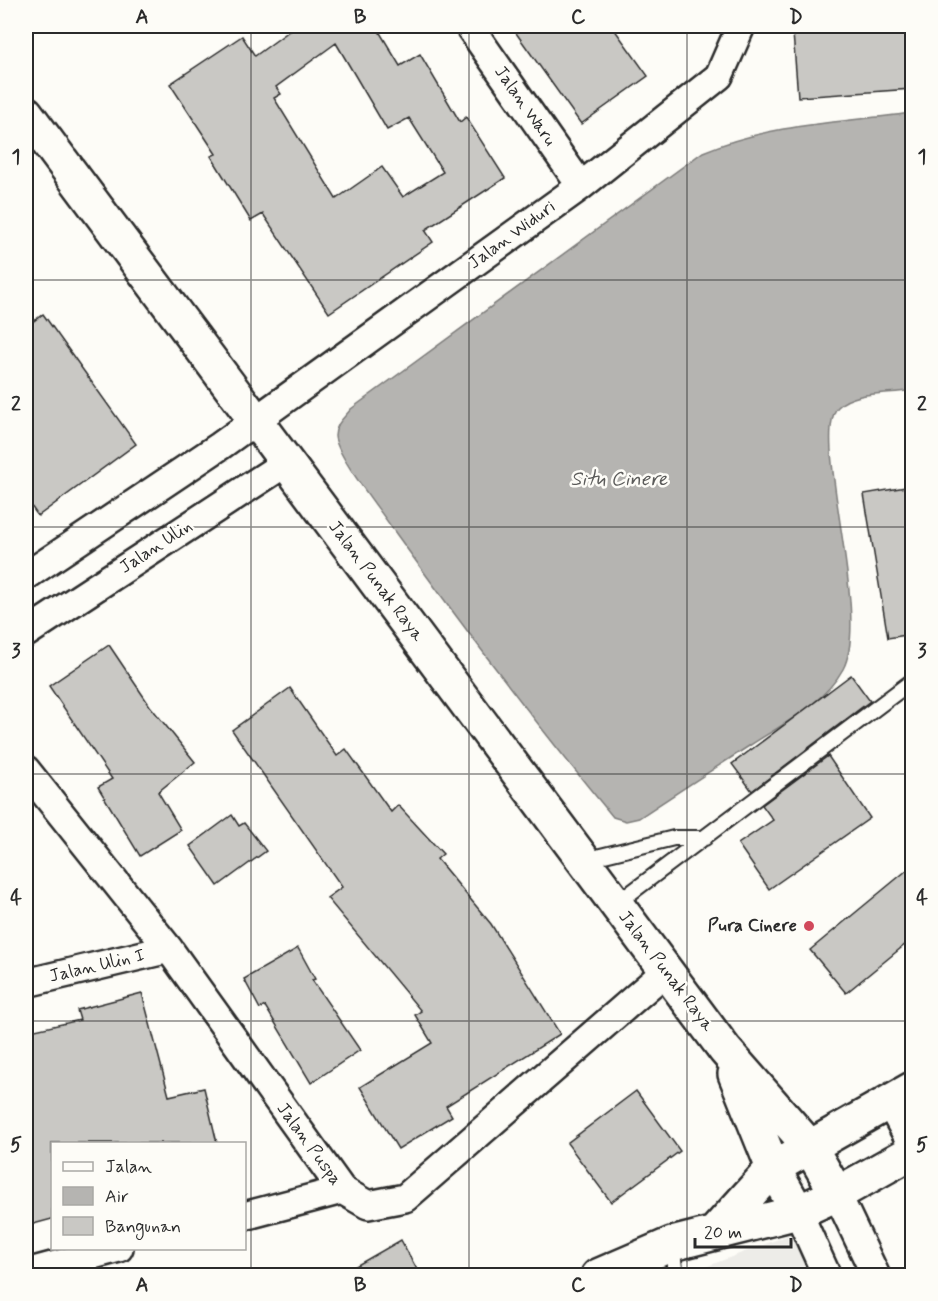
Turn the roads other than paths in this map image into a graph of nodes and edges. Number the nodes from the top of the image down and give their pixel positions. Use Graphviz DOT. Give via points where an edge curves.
graph roads {
  1 [pos="469,26"];
  2 [pos="741,26"];
  3 [pos="26,113"];
  4 [pos="581,186"];
  5 [pos="255,418"];
  6 [pos="287,462"];
  7 [pos="26,576"];
  8 [pos="26,633"];
  9 [pos="912,681"];
  10 [pos="26,770"];
  11 [pos="705,838"];
  12 [pos="584,861"];
  13 [pos="616,904"];
  14 [pos="169,949"];
  15 [pos="666,971"];
  16 [pos="26,983"];
  17 [pos="725,1050"];
  18 [pos="902,1095"];
  19 [pos="912,1138"];
  20 [pos="810,1147"];
  21 [pos="912,1152"];
  22 [pos="773,1168"];
  23 [pos="342,1190"];
  24 [pos="837,1194"];
  25 [pos="798,1212"];
  26 [pos="246,1215"];
  27 [pos="716,1231"];
  28 [pos="672,1244"];
  29 [pos="112,1250"];
  30 [pos="26,1273"];
  31 [pos="598,1275"];
  32 [pos="676,1275"];
  33 [pos="828,1275"];
  34 [pos="876,1275"];
  1 -- 4 [label="street, Jalan Waru"];
  2 -- 4 [label="street, Jalan Widuri" via="719,76"];
  3 -- 5 [label="main road, Jalan Punak Raya"];
  4 -- 5 [label="street, Jalan Widuri"];
  5 -- 6 [label="main road, Jalan Punak Raya"];
  5 -- 7 [label="street" via="220,446"];
  6 -- 8 [label="street, Jalan Ulin"];
  6 -- 12 [label="main road, Jalan Punak Raya"];
  9 -- 11 [label="lane"];
  10 -- 14 [label="street, Jalan Puspa"];
  11 -- 12 [label="lane" via="674,838"];
  11 -- 13 [label="lane"];
  12 -- 13 [label="main road, Jalan Punak Raya"];
  13 -- 15 [label="main road, Jalan Punak Raya"];
  14 -- 16 [label="street, Jalan Ulin I"];
  14 -- 23 [label="street, Jalan Puspa"];
  15 -- 17 [label="main road, Jalan Punak Raya"];
  15 -- 23 [label="street, Jalan Puspa" via="405,1198 368,1205"];
  17 -- 20 [label="main road, Jalan Punak Raya"];
  17 -- 22 [label="main road, Jalan Punak Raya"];
  18 -- 19 [label="main road"];
  18 -- 20 [label="main road"];
  20 -- 22 [label="main road"];
  20 -- 24 [label="main road, Jalan Punak Raya"];
  21 -- 24 [label="main road"];
  22 -- 25 [label="main road, Jalan Punak Raya"];
  22 -- 27 [label="main road"];
  23 -- 26 [label="street"];
  24 -- 25 [label="main road"];
  24 -- 34 [label="street"];
  25 -- 27 [label="main road"];
  25 -- 33 [label="street"];
  27 -- 28 [label="main road"];
  28 -- 31 [label="main road"];
  28 -- 32 [label="lane"];
  29 -- 30 [label="street"];
}
